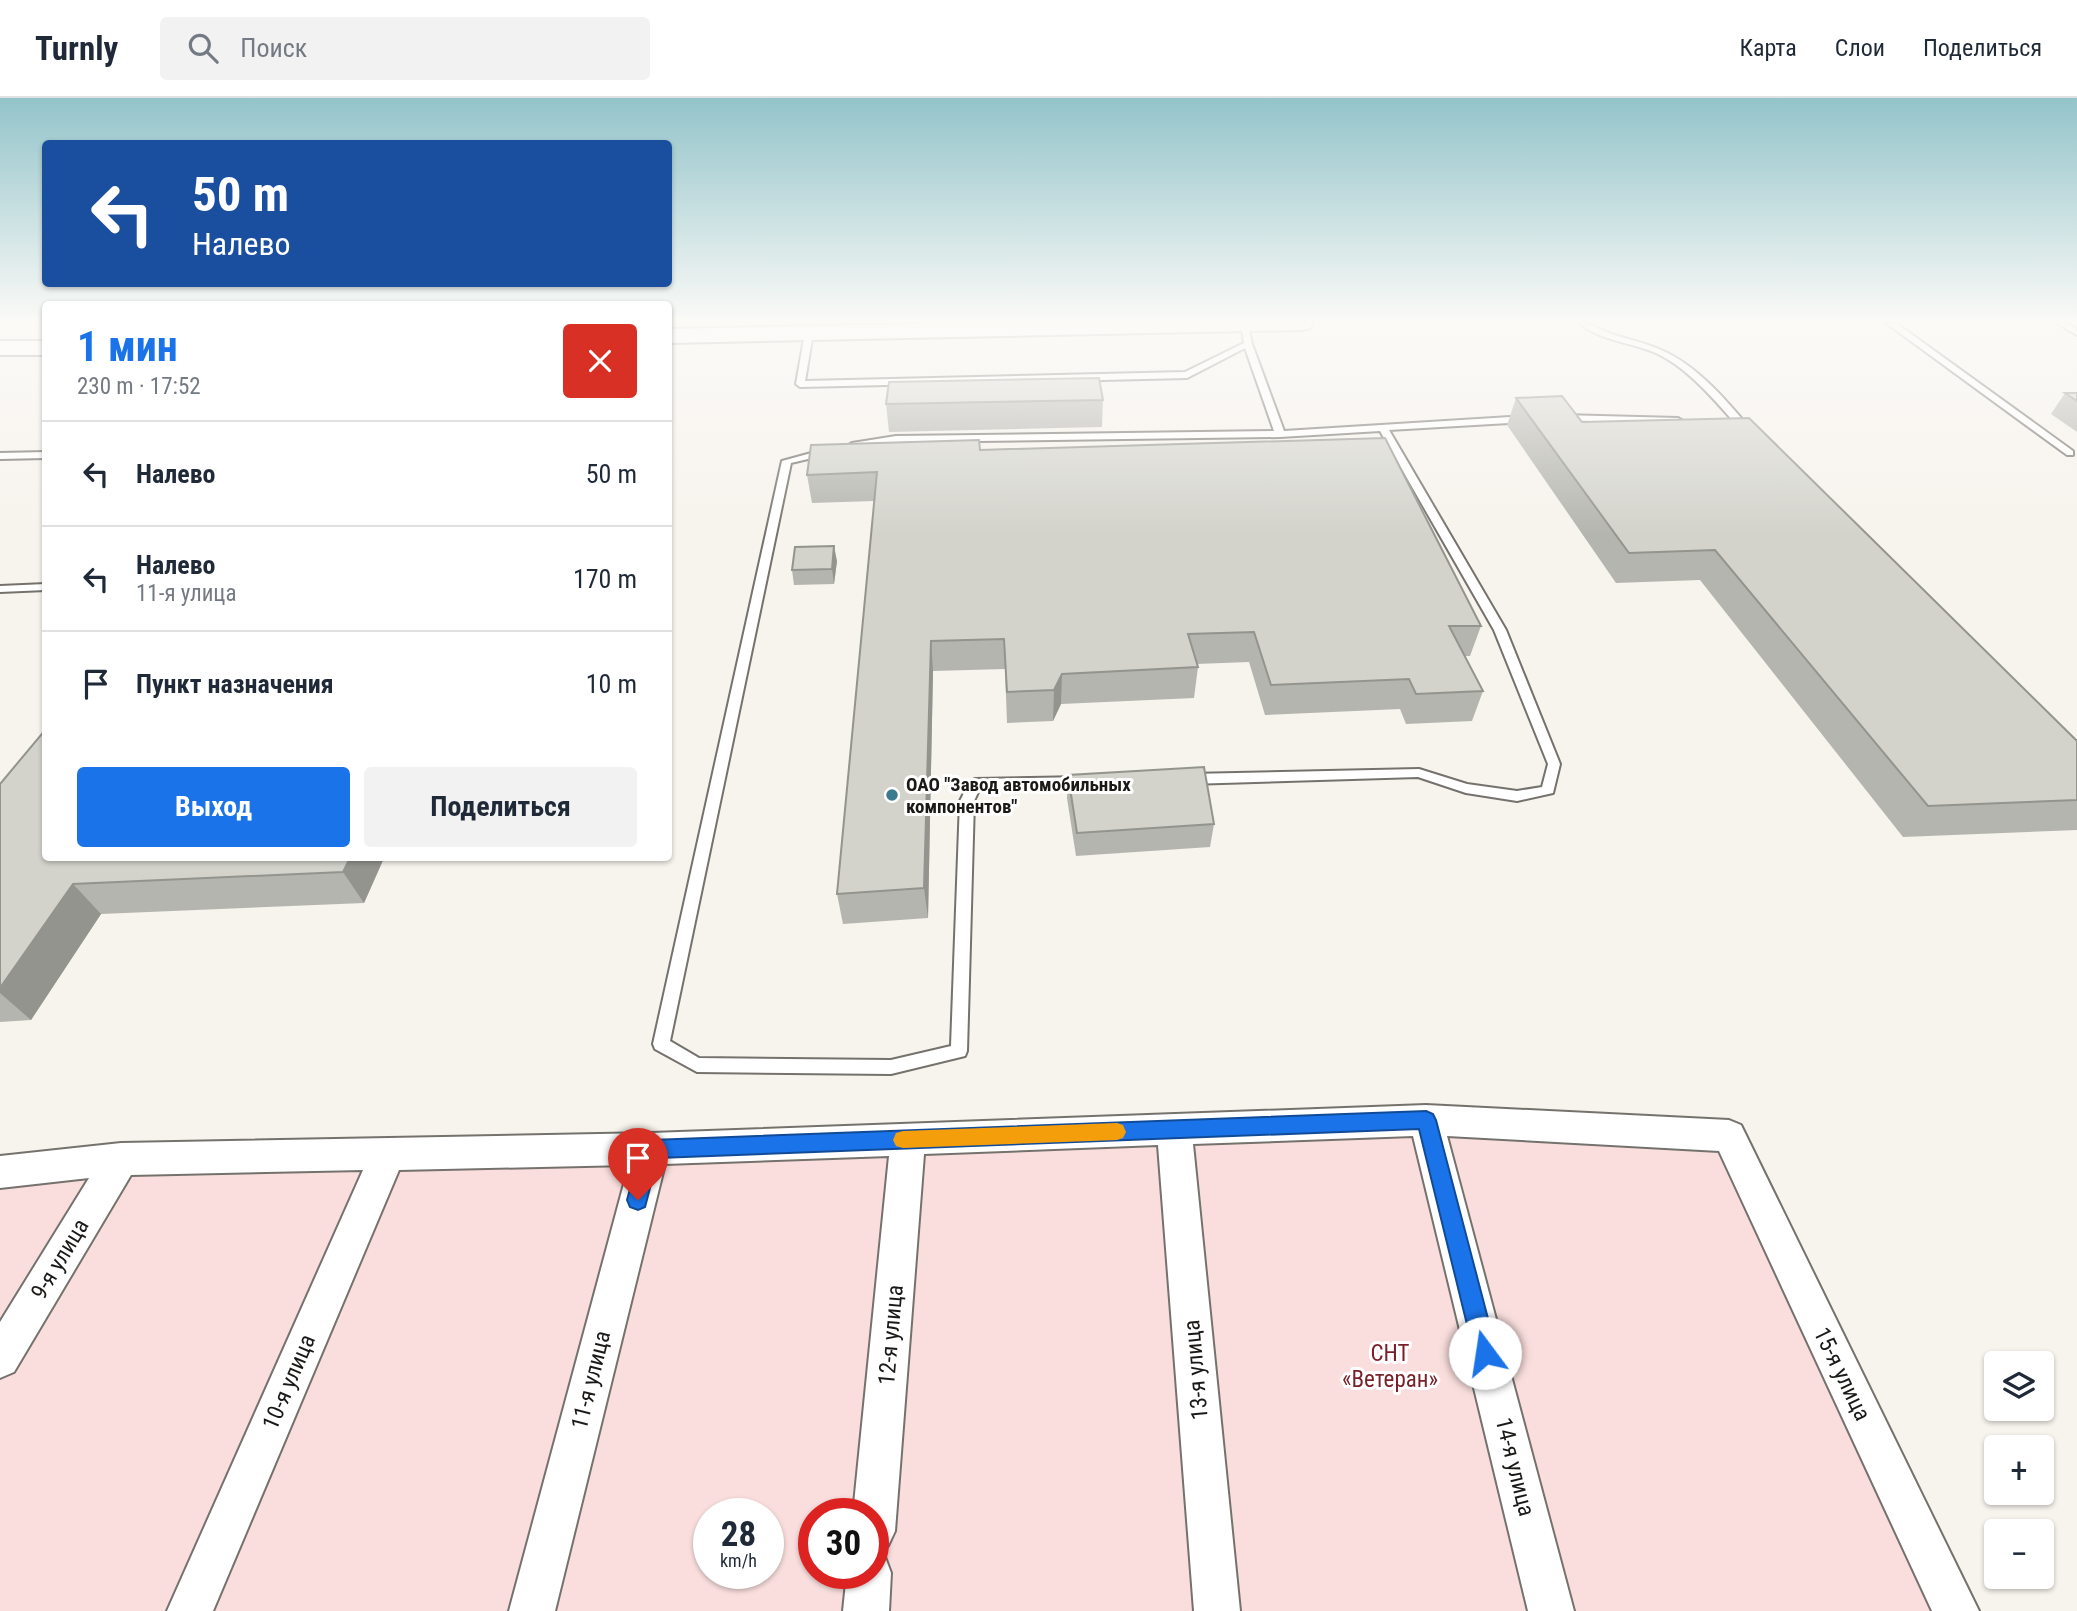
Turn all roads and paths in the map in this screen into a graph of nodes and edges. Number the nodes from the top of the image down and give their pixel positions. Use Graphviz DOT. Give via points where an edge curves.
graph roads {
  1 [pos="1266,394"];
  2 [pos="1711,394"];
  3 [pos="1988,394"];
  4 [pos="1553,418"];
  5 [pos="1540,419"];
  6 [pos="1683,422"];
  7 [pos="1721,424"];
  8 [pos="1742,426"];
  9 [pos="1384,430"];
  10 [pos="1280,434"];
  11 [pos="1752,436"];
  12 [pos="2070,453"];
  13 [pos="42,455"];
  14 [pos="0,456"];
  15 [pos="42,587"];
  16 [pos="0,589"];
  17 [pos="1169,779"];
  18 [pos="1100,781"];
  19 [pos="1426,1120"];
  20 [pos="1174,1129"];
  21 [pos="908,1139"];
  22 [pos="651,1149"];
  23 [pos="388,1154"];
  24 [pos="121,1159"];
  25 [pos="0,1172"];
  26 [pos="0,1358"];
  27 [pos="876,1498"];
  28 [pos="868,1589"];
  29 [pos="190,1611"];
  30 [pos="532,1611"];
  31 [pos="866,1611"];
  32 [pos="1217,1611"];
  33 [pos="1551,1611"];
  34 [pos="1956,1611"];
  1 -- 10 [label="lane"];
  2 -- 8 [label="lane"];
  3 -- 12 [label="lane"];
  4 -- 6 [label="lane"];
  5 -- 9 [label="lane"];
  7 -- 8 [label="lane"];
  8 -- 11 [label="lane"];
  9 -- 10 [label="lane"];
  9 -- 17 [label="lane" via="1500,630 1554,764 1548,790 1517,796 1466,788 1419,773"];
  10 -- 18 [label="lane" via="896,439 787,461 661,1044 697,1066 891,1067 959,1051 967,801 975,784"];
  13 -- 14 [label="lane"];
  15 -- 16 [label="lane"];
  19 -- 20 [label="street"];
  19 -- 33 [label="street, 14-я улица"];
  19 -- 34 [label="street, 15-я улица" via="1729,1136"];
  20 -- 21 [label="street"];
  20 -- 32 [label="street, 13-я улица"];
  21 -- 22 [label="street"];
  21 -- 27 [label="street, 12-я улица"];
  22 -- 23 [label="street"];
  22 -- 30 [label="street, 11-я улица"];
  23 -- 24 [label="street"];
  23 -- 29 [label="street, 10-я улица"];
  24 -- 25 [label="street"];
  24 -- 26 [label="street, 9-я улица"];
  28 -- 31 [label="street"];
}
